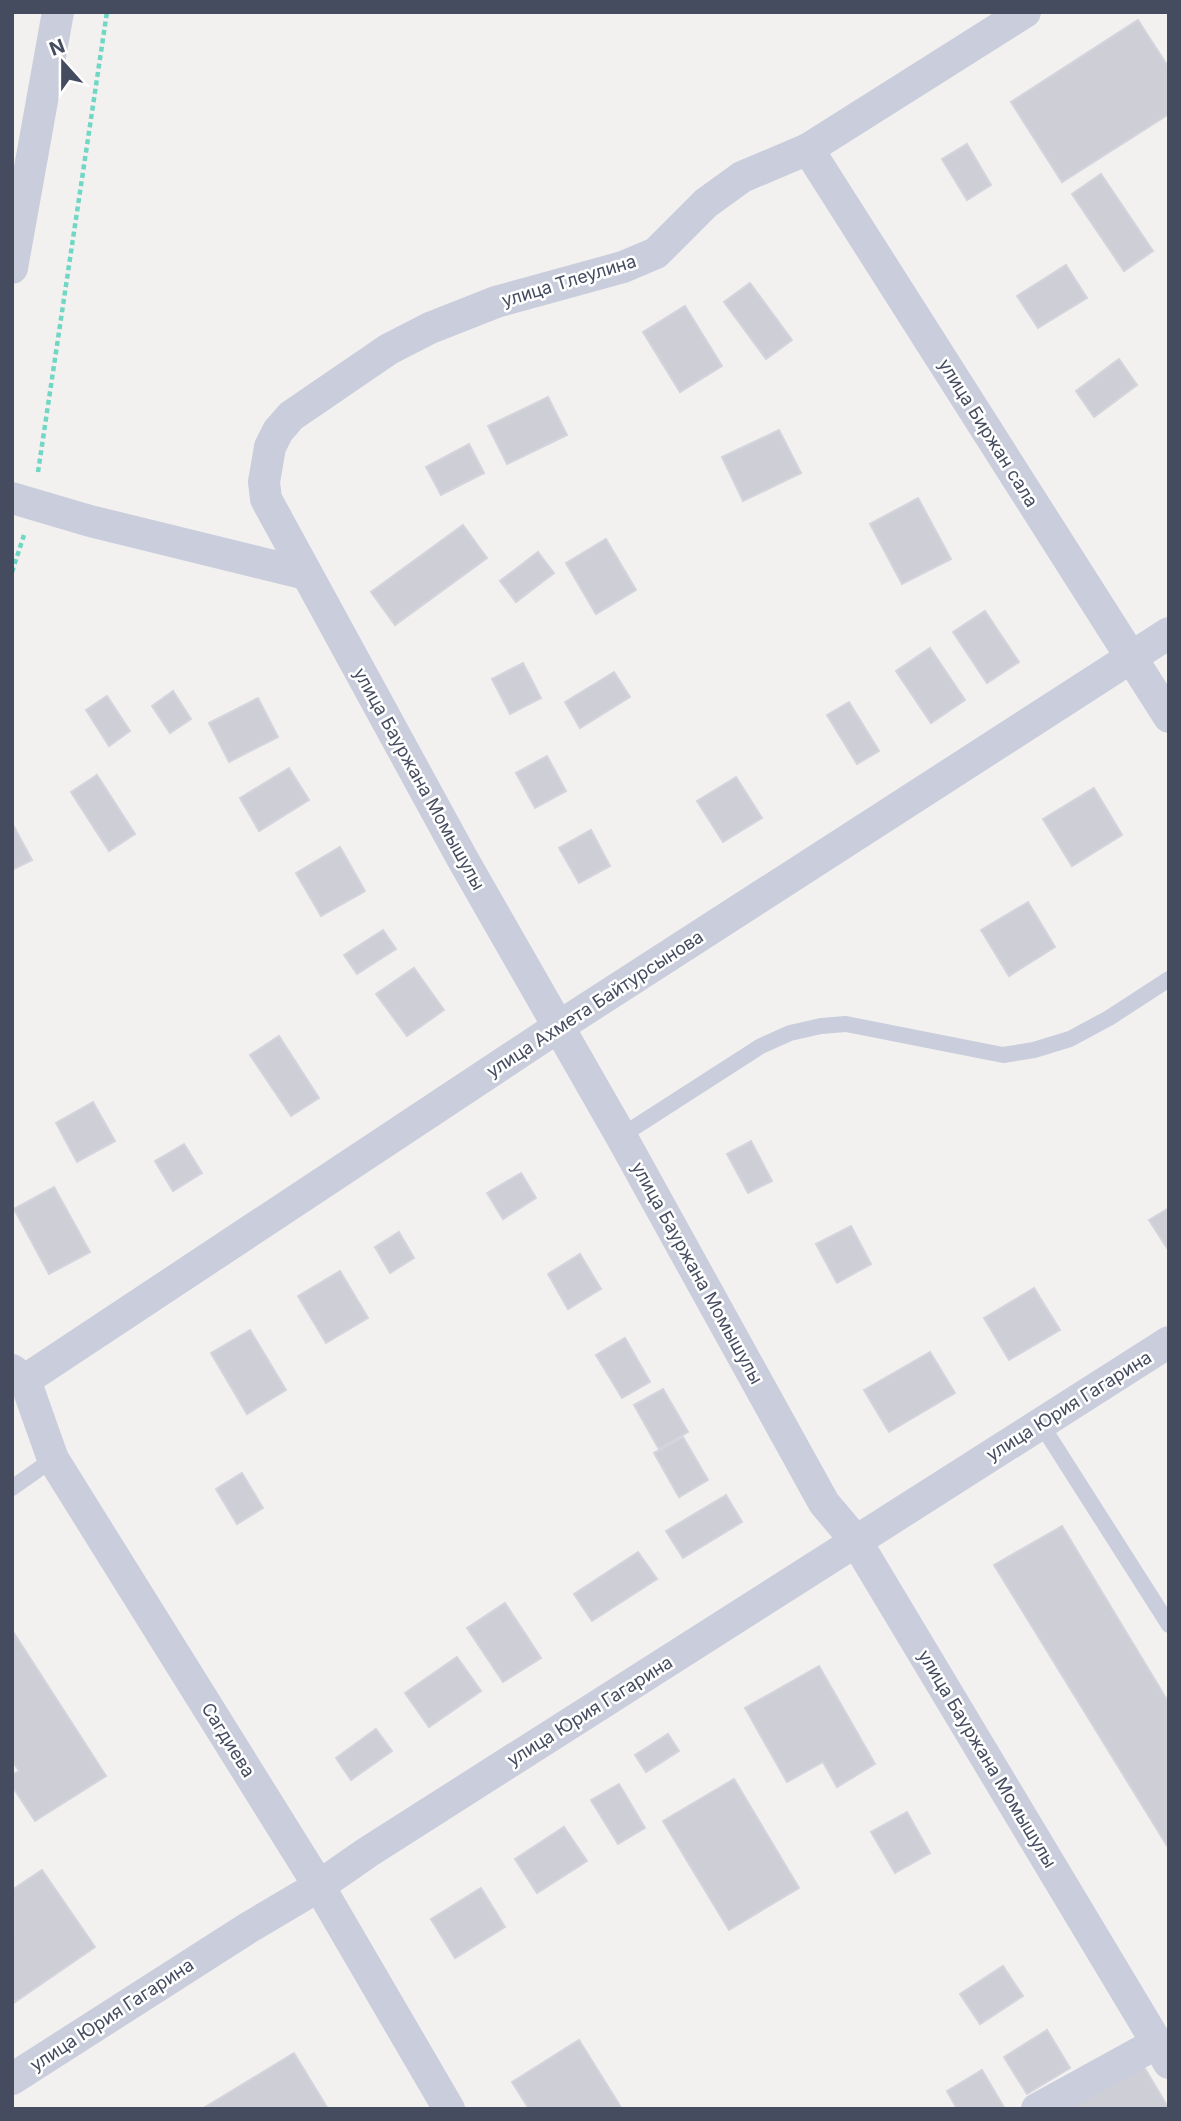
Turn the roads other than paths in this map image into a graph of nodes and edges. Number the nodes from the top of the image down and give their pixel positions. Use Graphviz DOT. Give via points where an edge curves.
graph roads {
  1 [pos="58,12"];
  2 [pos="1025,12"];
  3 [pos="808,149"];
  4 [pos="12,268"];
  5 [pos="265,464"];
  6 [pos="23,501"];
  7 [pos="306,574"];
  8 [pos="1169,633"];
  9 [pos="1130,658"];
  10 [pos="1169,717"];
  11 [pos="1169,979"];
  12 [pos="558,1027"];
  13 [pos="621,1136"];
  14 [pos="1169,1342"];
  15 [pos="18,1375"];
  16 [pos="1041,1424"];
  17 [pos="53,1458"];
  18 [pos="12,1488"];
  19 [pos="856,1541"];
  20 [pos="1169,1625"];
  21 [pos="319,1886"];
  22 [pos="1163,2053"];
  23 [pos="12,2079"];
  24 [pos="449,2109"];
  25 [pos="1037,2109"];
  1 -- 4 [label="street"];
  2 -- 3 [label="street, улица Тлеулина"];
  3 -- 5 [label="street, улица Тлеулина" via="742,177 706,203 656,253 624,267 496,302 389,349 291,416 274,439"];
  3 -- 9 [label="street, улица Биржан сала"];
  5 -- 7 [label="street, улица Бауржана Момышулы" via="266,499"];
  6 -- 7 [label="street"];
  7 -- 12 [label="street, улица Бауржана Момышулы"];
  8 -- 9 [label="street, улица Ахмета Байтурсынова"];
  9 -- 10 [label="street, улица Биржан сала"];
  9 -- 12 [label="street, улица Ахмета Байтурсынова"];
  11 -- 13 [label="lane" via="1070,1039 1003,1055 846,1024 790,1033 761,1046"];
  12 -- 13 [label="street, улица Бауржана Момышулы"];
  12 -- 15 [label="street, улица Ахмета Байтурсынова"];
  13 -- 19 [label="street, улица Бауржана Момышулы" via="824,1503"];
  14 -- 16 [label="street, улица Юрия Гагарина"];
  15 -- 17 [label="street, Сагдиева"];
  16 -- 19 [label="street, улица Юрия Гагарина"];
  16 -- 20 [label="lane"];
  17 -- 18 [label="lane"];
  17 -- 21 [label="street, Сагдиева"];
  19 -- 21 [label="street, улица Юрия Гагарина"];
  19 -- 22 [label="street, улица Бауржана Момышулы"];
  21 -- 23 [label="street, улица Юрия Гагарина"];
  21 -- 24 [label="street, Сагдиева"];
  22 -- 25 [label="street"];
}
